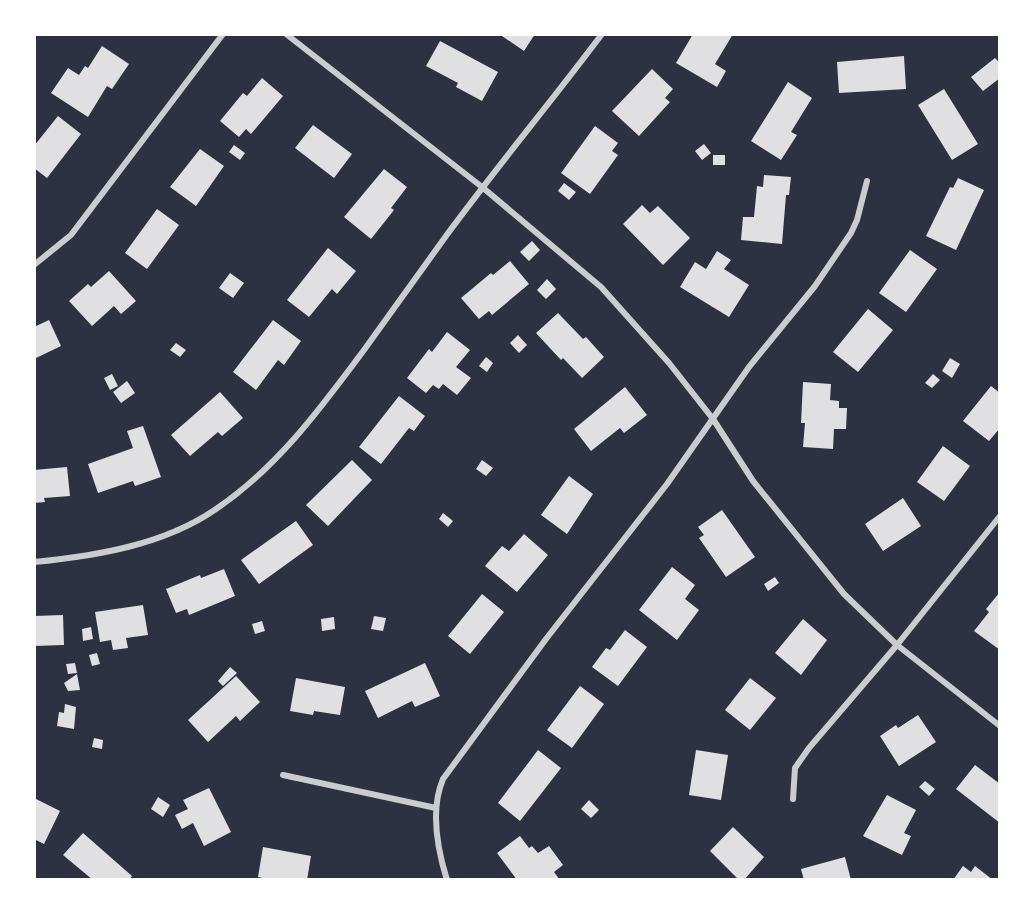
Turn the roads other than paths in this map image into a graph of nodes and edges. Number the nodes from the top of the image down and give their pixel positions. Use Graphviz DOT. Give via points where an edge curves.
graph roads {
  1 [pos="223,34"];
  2 [pos="285,34"];
  3 [pos="602,34"];
  4 [pos="867,181"];
  5 [pos="482,187"];
  6 [pos="34,265"];
  7 [pos="713,419"];
  8 [pos="999,516"];
  9 [pos="34,562"];
  10 [pos="897,645"];
  11 [pos="999,726"];
  12 [pos="283,775"];
  13 [pos="793,799"];
  14 [pos="436,808"];
  15 [pos="447,879"];
  1 -- 6 [label="street" via="71,235"];
  2 -- 5 [label="street"];
  3 -- 5 [label="street"];
  4 -- 7 [label="street" via="851,233"];
  5 -- 7 [label="street" via="601,287"];
  5 -- 9 [label="street" via="343,379 294,442 253,482 215,510 154,540"];
  7 -- 10 [label="street" via="792,532 844,594"];
  7 -- 14 [label="street" via="443,779"];
  8 -- 10 [label="street"];
  10 -- 11 [label="street"];
  10 -- 13 [label="street" via="795,768"];
  12 -- 14 [label="street"];
  14 -- 15 [label="street" via="438,845"];
}
